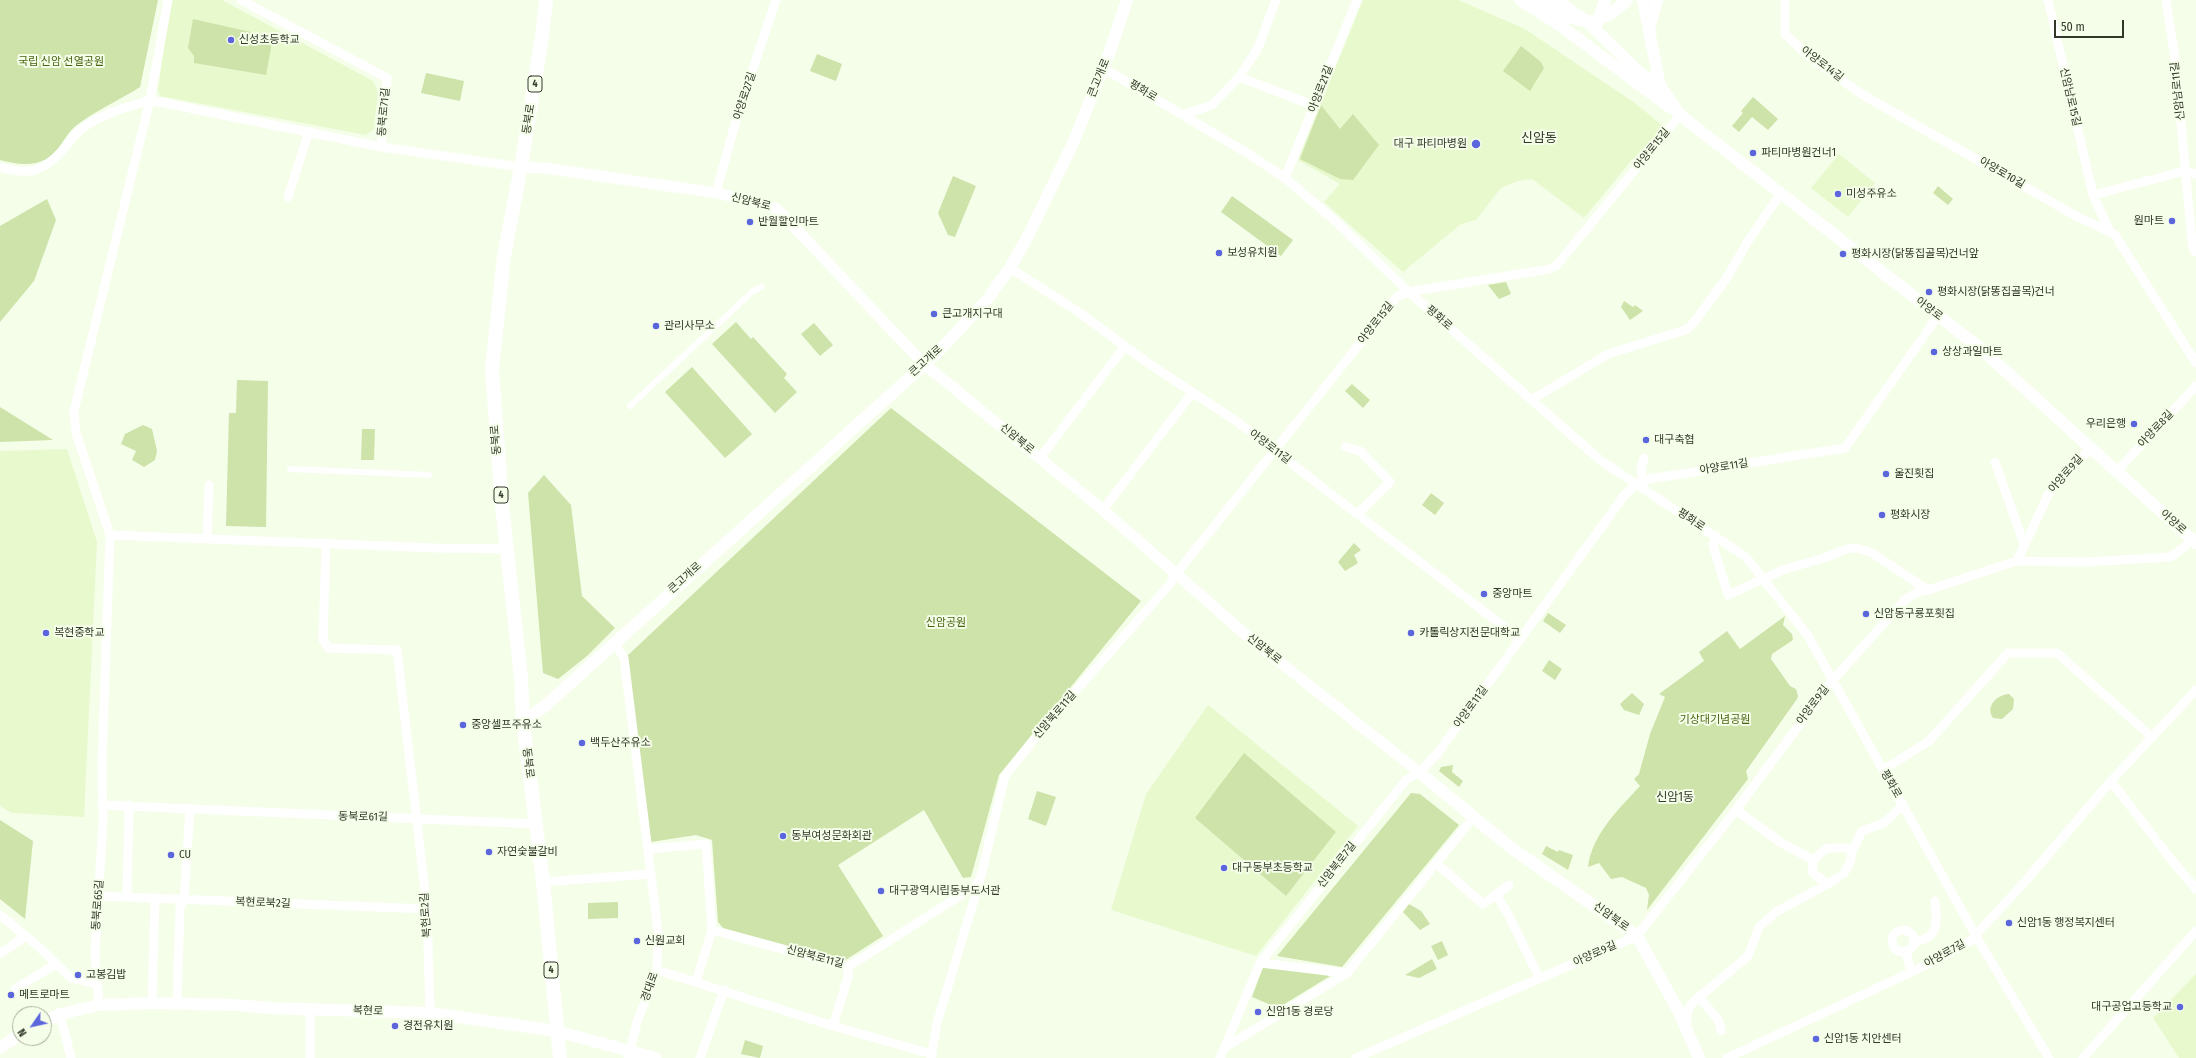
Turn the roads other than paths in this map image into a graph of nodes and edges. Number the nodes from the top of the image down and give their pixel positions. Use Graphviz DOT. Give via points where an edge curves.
graph roads {
  1 [pos="168,0"];
  2 [pos="241,0"];
  3 [pos="546,0"];
  4 [pos="776,0"];
  5 [pos="1127,0"];
  6 [pos="1276,0"];
  7 [pos="1357,0"];
  8 [pos="1520,0"];
  9 [pos="1538,0"];
  10 [pos="1556,0"];
  11 [pos="1605,0"];
  12 [pos="1627,0"];
  13 [pos="1643,0"];
  14 [pos="1657,0"];
  15 [pos="1785,0"];
  16 [pos="2048,0"];
  17 [pos="2166,0"];
  18 [pos="1593,23"];
  19 [pos="1648,34"];
  20 [pos="1604,56"];
  21 [pos="1103,68"];
  22 [pos="1239,77"];
  23 [pos="1848,84"];
  24 [pos="1660,86"];
  25 [pos="150,100"];
  26 [pos="1315,106"];
  27 [pos="1183,115"];
  28 [pos="1680,115"];
  29 [pos="309,131"];
  30 [pos="381,146"];
  31 [pos="0,167"];
  32 [pos="521,167"];
  33 [pos="2185,171"];
  34 [pos="2196,174"];
  35 [pos="1285,178"];
  36 [pos="716,193"];
  37 [pos="1781,193"];
  38 [pos="2093,195"];
  39 [pos="288,197"];
  40 [pos="2110,232"];
  41 [pos="2196,252"];
  42 [pos="1010,268"];
  43 [pos="762,287"];
  44 [pos="1409,292"];
  45 [pos="1938,316"];
  46 [pos="1125,346"];
  47 [pos="923,363"];
  48 [pos="2196,363"];
  49 [pos="2196,386"];
  50 [pos="1192,393"];
  51 [pos="1533,399"];
  52 [pos="630,406"];
  53 [pos="1346,446"];
  54 [pos="2091,447"];
  55 [pos="1275,451"];
  56 [pos="1040,458"];
  57 [pos="1644,458"];
  58 [pos="1996,462"];
  59 [pos="290,469"];
  60 [pos="2117,471"];
  61 [pos="429,475"];
  62 [pos="1639,483"];
  63 [pos="209,485"];
  64 [pos="1103,510"];
  65 [pos="1357,514"];
  66 [pos="110,535"];
  67 [pos="1716,536"];
  68 [pos="207,538"];
  69 [pos="2194,542"];
  70 [pos="326,543"];
  71 [pos="2024,544"];
  72 [pos="507,548"];
  73 [pos="2017,561"];
  74 [pos="1176,574"];
  75 [pos="1763,581"];
  76 [pos="1928,590"];
  77 [pos="1520,639"];
  78 [pos="615,643"];
  79 [pos="1832,681"];
  80 [pos="2196,690"];
  81 [pos="523,721"];
  82 [pos="2152,737"];
  83 [pos="1883,770"];
  84 [pos="1419,772"];
  85 [pos="2111,781"];
  86 [pos="102,805"];
  87 [pos="129,805"];
  88 [pos="1903,805"];
  89 [pos="190,808"];
  90 [pos="1736,810"];
  91 [pos="416,818"];
  92 [pos="1473,818"];
  93 [pos="536,824"];
  94 [pos="1854,848"];
  95 [pos="648,849"];
  96 [pos="1813,860"];
  97 [pos="1436,863"];
  98 [pos="651,874"];
  99 [pos="980,880"];
  100 [pos="543,882"];
  101 [pos="1826,884"];
  102 [pos="1509,885"];
  103 [pos="2196,889"];
  104 [pos="1496,895"];
  105 [pos="99,896"];
  106 [pos="127,897"];
  107 [pos="155,899"];
  108 [pos="184,900"];
  109 [pos="1935,901"];
  110 [pos="427,909"];
  111 [pos="0,915"];
  112 [pos="712,930"];
  113 [pos="2196,931"];
  114 [pos="1975,934"];
  115 [pos="25,936"];
  116 [pos="1637,936"];
  117 [pos="1914,942"];
  118 [pos="1906,952"];
  119 [pos="0,954"];
  120 [pos="1260,963"];
  121 [pos="56,964"];
  122 [pos="848,967"];
  123 [pos="657,970"];
  124 [pos="1911,972"];
  125 [pos="1347,973"];
  126 [pos="1540,979"];
  127 [pos="696,982"];
  128 [pos="97,984"];
  129 [pos="15,989"];
  130 [pos="724,990"];
  131 [pos="1699,997"];
  132 [pos="152,1003"];
  133 [pos="178,1004"];
  134 [pos="99,1005"];
  135 [pos="310,1008"];
  136 [pos="430,1013"];
  137 [pos="60,1014"];
  138 [pos="52,1018"];
  139 [pos="833,1026"];
  140 [pos="1686,1029"];
  141 [pos="557,1031"];
  142 [pos="1721,1031"];
  143 [pos="12,1040"];
  144 [pos="0,1048"];
  145 [pos="1224,1048"];
  146 [pos="629,1054"];
  147 [pos="931,1056"];
  148 [pos="71,1058"];
  149 [pos="310,1058"];
  150 [pos="560,1058"];
  151 [pos="655,1058"];
  152 [pos="700,1058"];
  153 [pos="1220,1058"];
  154 [pos="1356,1058"];
  155 [pos="1699,1058"];
  156 [pos="1727,1058"];
  157 [pos="2048,1058"];
  158 [pos="2083,1058"];
  1 -- 25 [label="street"];
  2 -- 30 [label="street, 동북로71길" via="387,78"];
  3 -- 32 [label="main road, 동북로 / 4"];
  4 -- 36 [label="street, 아양로27길" via="738,113"];
  5 -- 21 [label="main road, 큰고개로"];
  6 -- 22 [label="street" via="1258,48"];
  7 -- 26 [label="street, 아양로21길"];
  8 -- 20 [label="main road"];
  9 -- 18 [label="main road" via="1569,18"];
  10 -- 18 [label="main road"];
  11 -- 18 [label="main road"];
  12 -- 18 [label="main road" via="1615,13"];
  13 -- 19 [label="main road"];
  14 -- 19 [label="main road"];
  15 -- 23 [label="street, 아양로14길" via="1785,34 1808,56"];
  16 -- 38 [label="street, 신암남로15길"];
  17 -- 33 [label="street, 신암남로11길"];
  18 -- 20 [label="main road" via="1595,38"];
  18 -- 24 [label="main road" via="1640,73"];
  19 -- 24 [label="main road"];
  20 -- 28 [label="main road"];
  21 -- 27 [label="street, 평화로"];
  21 -- 42 [label="main road, 큰고개로" via="1052,188"];
  22 -- 26 [label="street"];
  22 -- 27 [label="street" via="1212,105"];
  23 -- 40 [label="street, 아양로10길" via="2078,217"];
  24 -- 28 [label="main road, 아양로"];
  25 -- 29 [label="street"];
  25 -- 31 [label="street" via="106,114 79,131 60,154 38,171 16,172"];
  25 -- 66 [label="street" via="74,411 76,433"];
  26 -- 35 [label="street, 아양로21길"];
  27 -- 35 [label="street, 평화로"];
  28 -- 37 [label="main road, 아양로"];
  28 -- 44 [label="street, 아양로15길" via="1557,265 1550,269"];
  29 -- 30 [label="street"];
  29 -- 39 [label="street"];
  30 -- 32 [label="street, 동북로71길"];
  32 -- 36 [label="street, 신암북로" via="545,168"];
  32 -- 72 [label="main road, 동북로 / 4" via="504,256 492,369 494,420"];
  33 -- 34 [label="street"];
  33 -- 38 [label="street"];
  33 -- 41 [label="street" via="2192,243"];
  35 -- 44 [label="street, 평화로" via="1367,250"];
  36 -- 47 [label="street, 신암북로" via="777,208"];
  37 -- 45 [label="main road, 아양로"];
  37 -- 51 [label="street" via="1726,279 1692,325 1685,330 1608,354"];
  38 -- 40 [label="street, 신암남로15길"];
  40 -- 48 [label="street, 신암남로15길" via="2115,235"];
  42 -- 46 [label="street, 아양로11길" via="1080,313"];
  42 -- 47 [label="main road, 큰고개로" via="966,324"];
  43 -- 52 [label="street" via="753,291"];
  44 -- 51 [label="street, 평화로"];
  44 -- 55 [label="street, 아양로15길" via="1396,297"];
  45 -- 54 [label="main road, 아양로" via="1980,348"];
  45 -- 62 [label="street, 아양로11길" via="1845,448 1649,479"];
  46 -- 50 [label="street, 아양로11길"];
  46 -- 56 [label="street"];
  47 -- 56 [label="street, 신암북로"];
  47 -- 78 [label="main road, 큰고개로"];
  49 -- 60 [label="street, 아양로8길"];
  50 -- 55 [label="street, 아양로11길" via="1236,421"];
  50 -- 64 [label="street"];
  51 -- 62 [label="street, 평화로" via="1600,460"];
  53 -- 65 [label="street" via="1360,451 1390,482"];
  54 -- 60 [label="main road, 아양로"];
  54 -- 71 [label="street, 아양로9길" via="2049,493"];
  55 -- 65 [label="street, 아양로11길"];
  55 -- 74 [label="street, 아양로15길"];
  56 -- 64 [label="street, 신암북로"];
  57 -- 62 [label="street"];
  58 -- 71 [label="street"];
  59 -- 61 [label="street"];
  60 -- 69 [label="main road, 아양로"];
  62 -- 67 [label="street, 평화로"];
  62 -- 77 [label="street, 아양로11길" via="1626,493 1606,518"];
  63 -- 68 [label="street"];
  64 -- 74 [label="street, 신암북로"];
  65 -- 77 [label="street, 아양로11길"];
  66 -- 68 [label="street"];
  66 -- 86 [label="street, 동북로65길"];
  67 -- 75 [label="street, 평화로" via="1746,557"];
  67 -- 75 [label="street" via="1713,545 1728,595"];
  68 -- 70 [label="street"];
  69 -- 73 [label="street, 아양로" via="2171,557 2086,562"];
  70 -- 72 [label="street"];
  70 -- 91 [label="street, 복현로2길" via="323,640 325,645 334,648 397,650"];
  71 -- 73 [label="street, 아양로9길"];
  72 -- 81 [label="main road, 동북로 / 4"];
  73 -- 76 [label="street, 아양로9길"];
  74 -- 84 [label="street, 신암북로" via="1253,641"];
  74 -- 99 [label="street, 신암북로11길" via="1043,728 1005,776"];
  75 -- 76 [label="street" via="1785,569 1856,548 1872,552"];
  75 -- 79 [label="street, 평화로" via="1808,636"];
  76 -- 79 [label="street, 아양로9길" via="1917,592 1904,601"];
  77 -- 84 [label="street, 아양로11길" via="1437,754"];
  78 -- 81 [label="main road, 큰고개로" via="545,706"];
  78 -- 95 [label="street" via="624,658 635,766"];
  79 -- 83 [label="street, 평화로"];
  79 -- 90 [label="street, 아양로9길"];
  80 -- 82 [label="street, 아양로7길"];
  81 -- 93 [label="main road, 동북로 / 4"];
  82 -- 83 [label="street" via="2057,653 2008,653 1929,741"];
  82 -- 85 [label="street, 아양로7길"];
  83 -- 88 [label="street, 평화로"];
  84 -- 92 [label="main road, 신암북로"];
  84 -- 120 [label="street, 신암북로7길" via="1406,780"];
  85 -- 103 [label="street"];
  85 -- 114 [label="street, 아양로7길" via="2022,885"];
  86 -- 87 [label="street, 동북로61길"];
  86 -- 105 [label="street, 동북로65길"];
  87 -- 89 [label="street, 동북로61길"];
  87 -- 106 [label="street"];
  88 -- 94 [label="street" via="1884,823 1862,831"];
  88 -- 114 [label="street, 평화로"];
  89 -- 91 [label="street, 동북로61길"];
  89 -- 108 [label="street"];
  90 -- 96 [label="street" via="1780,842"];
  90 -- 116 [label="street, 아양로9길"];
  91 -- 93 [label="street, 동북로61길"];
  91 -- 110 [label="street, 복현로2길"];
  92 -- 97 [label="street"];
  92 -- 116 [label="main road, 신암북로"];
  93 -- 100 [label="main road, 동북로 / 4"];
  94 -- 96 [label="street" via="1827,848"];
  94 -- 101 [label="street" via="1844,873"];
  95 -- 98 [label="street, 경대로"];
  95 -- 112 [label="street" via="706,844"];
  96 -- 101 [label="street" via="1812,872"];
  97 -- 104 [label="street" via="1483,904"];
  97 -- 125 [label="street"];
  98 -- 100 [label="street"];
  98 -- 123 [label="street, 경대로" via="658,932"];
  99 -- 122 [label="street, 신암북로11길" via="972,888"];
  99 -- 147 [label="street, 신암북로11길" via="937,1023"];
  100 -- 141 [label="main road, 동북로 / 4"];
  101 -- 131 [label="street" via="1776,912 1759,927 1748,956"];
  102 -- 104 [label="street"];
  104 -- 126 [label="street"];
  105 -- 106 [label="street, 복현로북2길"];
  105 -- 128 [label="street, 동북로65길" via="95,954"];
  106 -- 107 [label="street, 복현로북2길"];
  107 -- 108 [label="street, 복현로북2길"];
  107 -- 132 [label="street"];
  108 -- 110 [label="street, 복현로북2길"];
  108 -- 133 [label="street" via="180,907"];
  109 -- 117 [label="street" via="1937,919 1933,933 1928,938"];
  110 -- 136 [label="street, 복현로2길"];
  111 -- 115 [label="street"];
  112 -- 122 [label="street, 신암북로11길"];
  112 -- 127 [label="street"];
  113 -- 158 [label="street"];
  114 -- 124 [label="street, 아양로7길" via="1970,941"];
  114 -- 157 [label="street, 평화로"];
  115 -- 119 [label="street"];
  115 -- 121 [label="street"];
  116 -- 126 [label="street, 아양로9길"];
  116 -- 140 [label="main road, 신암북로"];
  117 -- 118 [label="street" via="1912,948"];
  117 -- 118 [label="street" via="1909,932 1902,931 1896,934 1893,940 1894,947"];
  118 -- 124 [label="street"];
  120 -- 125 [label="street"];
  120 -- 145 [label="street, 신암북로7길"];
  121 -- 128 [label="street" via="71,978"];
  121 -- 129 [label="street"];
  122 -- 139 [label="street" via="848,977"];
  123 -- 127 [label="street, 신암북로11길"];
  123 -- 146 [label="street, 경대로" via="637,1022"];
  124 -- 156 [label="street, 아양로7길"];
  125 -- 145 [label="street"];
  126 -- 154 [label="street, 아양로9길"];
  127 -- 130 [label="street, 신암북로11길"];
  128 -- 134 [label="street, 동북로65길"];
  130 -- 139 [label="street, 신암북로11길"];
  130 -- 152 [label="street"];
  131 -- 140 [label="street" via="1688,1010"];
  131 -- 142 [label="street" via="1719,1020"];
  132 -- 133 [label="main road, 복현로"];
  132 -- 134 [label="main road, 복현로"];
  133 -- 135 [label="main road, 복현로"];
  134 -- 137 [label="main road, 복현로"];
  135 -- 136 [label="main road, 복현로"];
  135 -- 149 [label="street"];
  136 -- 141 [label="main road, 복현로"];
  137 -- 138 [label="main road, 복현로"];
  137 -- 148 [label="street"];
  139 -- 147 [label="street, 신암북로11길"];
  140 -- 155 [label="main road, 신암북로"];
  141 -- 146 [label="main road"];
  141 -- 150 [label="main road, 동북로 / 4"];
  143 -- 144 [label="main road"];
  145 -- 153 [label="street, 신암북로7길"];
  146 -- 151 [label="main road"];
}
